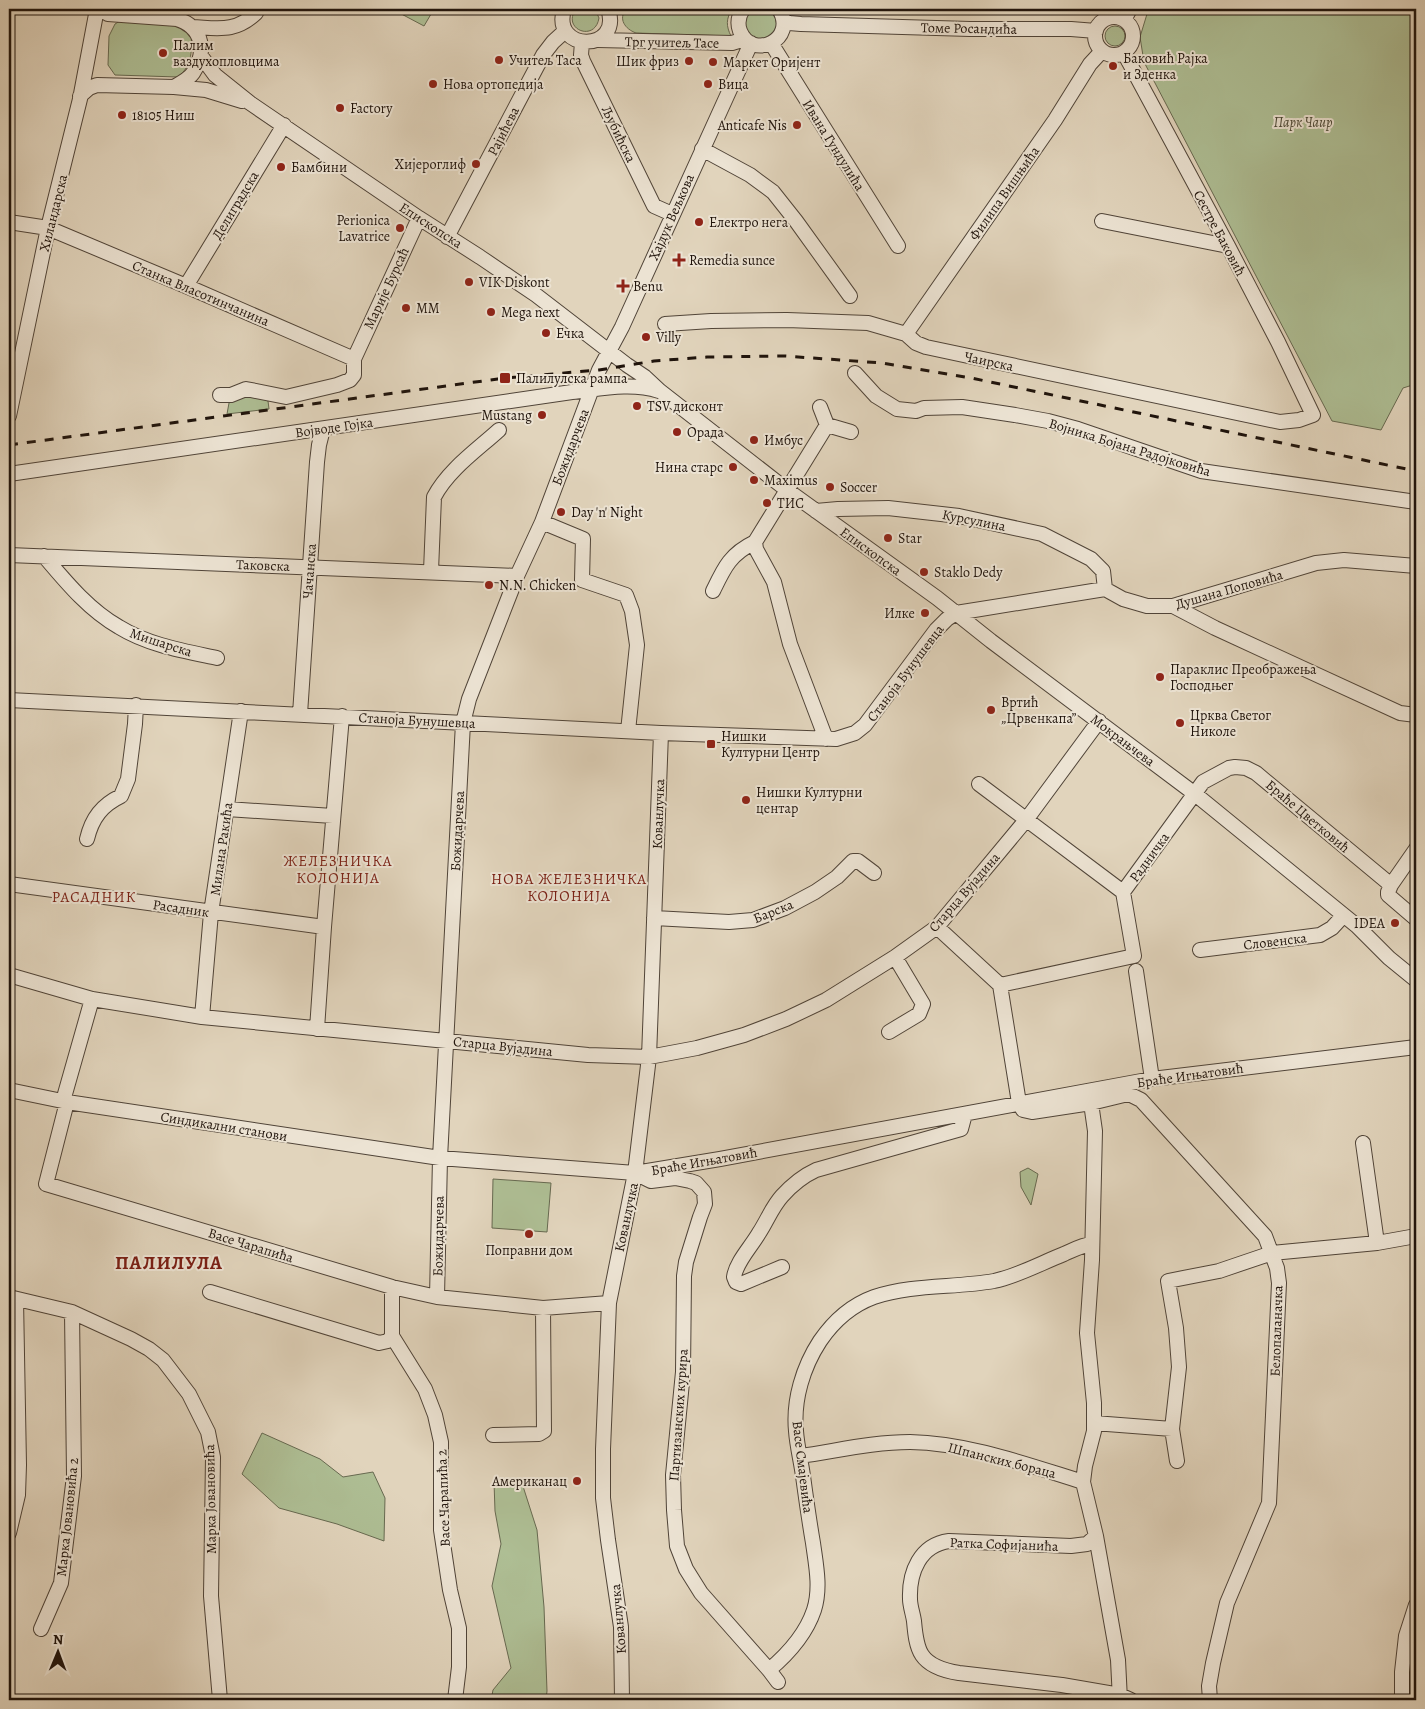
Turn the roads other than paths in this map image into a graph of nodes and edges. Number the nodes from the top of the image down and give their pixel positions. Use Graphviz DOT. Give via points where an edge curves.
graph roads {
  1 [pos="256,9"];
  2 [pos="564,9"];
  3 [pos="608,9"];
  4 [pos="743,9"];
  5 [pos="781,14"];
  6 [pos="1127,14"];
  7 [pos="100,15"];
  8 [pos="1099,20"];
  9 [pos="192,27"];
  10 [pos="566,31"];
  11 [pos="598,40"];
  12 [pos="748,41"];
  13 [pos="582,42"];
  14 [pos="771,43"];
  15 [pos="1102,50"];
  16 [pos="1124,53"];
  17 [pos="201,56"];
  18 [pos="85,74"];
  19 [pos="97,85"];
  20 [pos="174,87"];
  21 [pos="80,96"];
  22 [pos="250,103"];
  23 [pos="284,125"];
  24 [pos="702,149"];
  25 [pos="672,214"];
  26 [pos="419,218"];
  27 [pos="1102,221"];
  28 [pos="9,222"];
  29 [pos="48,228"];
  30 [pos="447,237"];
  31 [pos="898,246"];
  32 [pos="1228,246"];
  33 [pos="186,286"];
  34 [pos="850,296"];
  35 [pos="665,324"];
  36 [pos="906,334"];
  37 [pos="610,351"];
  38 [pos="354,359"];
  39 [pos="855,373"];
  40 [pos="12,389"];
  41 [pos="592,390"];
  42 [pos="660,391"];
  43 [pos="220,395"];
  44 [pos="820,408"];
  45 [pos="1314,415"];
  46 [pos="9,416"];
  47 [pos="827,425"];
  48 [pos="324,429"];
  49 [pos="500,430"];
  50 [pos="851,432"];
  51 [pos="9,474"];
  52 [pos="787,490"];
  53 [pos="1416,502"];
  54 [pos="816,511"];
  55 [pos="542,522"];
  56 [pos="755,542"];
  57 [pos="9,555"];
  58 [pos="44,556"];
  59 [pos="1416,566"];
  60 [pos="309,567"];
  61 [pos="431,571"];
  62 [pos="517,576"];
  63 [pos="1105,588"];
  64 [pos="712,591"];
  65 [pos="1173,606"];
  66 [pos="956,613"];
  67 [pos="217,658"];
  68 [pos="9,700"];
  69 [pos="136,706"];
  70 [pos="241,711"];
  71 [pos="300,714"];
  72 [pos="1416,715"];
  73 [pos="342,716"];
  74 [pos="1099,721"];
  75 [pos="463,722"];
  76 [pos="628,731"];
  77 [pos="661,733"];
  78 [pos="826,739"];
  79 [pos="979,784"];
  80 [pos="1195,794"];
  81 [pos="226,809"];
  82 [pos="334,816"];
  83 [pos="1026,820"];
  84 [pos="87,839"];
  85 [pos="1416,849"];
  86 [pos="874,873"];
  87 [pos="9,884"];
  88 [pos="1391,885"];
  89 [pos="1123,892"];
  90 [pos="212,913"];
  91 [pos="1343,916"];
  92 [pos="654,918"];
  93 [pos="1416,919"];
  94 [pos="324,927"];
  95 [pos="937,927"];
  96 [pos="1200,950"];
  97 [pos="895,957"];
  98 [pos="1136,971"];
  99 [pos="9,975"];
  100 [pos="1416,980"];
  101 [pos="1000,985"];
  102 [pos="92,999"];
  103 [pos="202,1017"];
  104 [pos="317,1029"];
  105 [pos="889,1032"];
  106 [pos="447,1041"];
  107 [pos="1416,1047"];
  108 [pos="649,1057"];
  109 [pos="1152,1079"];
  110 [pos="9,1090"];
  111 [pos="66,1098"];
  112 [pos="1091,1102"];
  113 [pos="1019,1103"];
  114 [pos="965,1114"];
  115 [pos="1363,1143"];
  116 [pos="440,1158"];
  117 [pos="635,1173"];
  118 [pos="1416,1236"];
  119 [pos="1377,1243"];
  120 [pos="1092,1244"];
  121 [pos="1272,1253"];
  122 [pos="782,1267"];
  123 [pos="392,1287"];
  124 [pos="210,1292"];
  125 [pos="437,1297"];
  126 [pos="12,1298"];
  127 [pos="609,1303"];
  128 [pos="544,1308"];
  129 [pos="72,1312"];
  130 [pos="392,1336"];
  131 [pos="1094,1423"];
  132 [pos="1172,1429"];
  133 [pos="493,1435"];
  134 [pos="800,1456"];
  135 [pos="1177,1461"];
  136 [pos="1083,1482"];
  137 [pos="9,1533"];
  138 [pos="1096,1536"];
  139 [pos="1416,1605"];
  140 [pos="41,1629"];
  141 [pos="769,1670"];
  142 [pos="778,1682"];
  143 [pos="1124,1698"];
  144 [pos="220,1700"];
  145 [pos="455,1700"];
  146 [pos="622,1700"];
  147 [pos="1210,1700"];
  148 [pos="1402,1700"];
  1 -- 9 [label="street" via="247,22 234,28"];
  2 -- 10 [label="street" via="562,15"];
  3 -- 11 [label="street" via="610,24"];
  4 -- 12 [label="street" via="738,26"];
  5 -- 8 [label="street, Томе Росандића" via="789,23 970,29 1072,29"];
  5 -- 14 [label="street" via="781,34"];
  6 -- 8 [label="street"];
  6 -- 16 [label="street" via="1133,39"];
  7 -- 9 [label="street" via="178,19"];
  7 -- 18 [label="street, Хиландарска"];
  8 -- 15 [label="street" via="1096,42"];
  9 -- 17 [label="street" via="201,39"];
  10 -- 13 [label="street"];
  10 -- 30 [label="street, Рајићева" via="543,55"];
  11 -- 12 [label="street, Трг учитељ Тасе"];
  11 -- 13 [label="street, Трг учитељ Тасе"];
  12 -- 14 [label="street, Трг учитељ Тасе" via="764,45"];
  12 -- 24 [label="street, Хајдук Вељкова"];
  13 -- 25 [label="street, Љубићска" via="583,61 654,206"];
  14 -- 31 [label="street, Ивана Гундулића"];
  15 -- 16 [label="street" via="1112,55"];
  15 -- 36 [label="street, Филипа Вишњића"];
  16 -- 32 [label="street, Сестре Баковић"];
  17 -- 20 [label="street" via="193,74"];
  17 -- 22 [label="street, Епископска" via="215,75"];
  18 -- 19 [label="street"];
  18 -- 21 [label="street, Хиландарска"];
  19 -- 20 [label="street, Епископска"];
  19 -- 21 [label="street"];
  20 -- 22 [label="street, Епископска" via="206,90"];
  21 -- 29 [label="street, Хиландарска"];
  22 -- 23 [label="street, Епископска"];
  23 -- 26 [label="street, Епископска"];
  23 -- 33 [label="street, Делиградска"];
  24 -- 25 [label="street, Хајдук Вељкова"];
  24 -- 34 [label="street" via="750,175 773,192"];
  25 -- 37 [label="street, Хајдук Вељкова"];
  26 -- 30 [label="street, Епископска"];
  26 -- 38 [label="street, Марије Бурсаћ"];
  27 -- 32 [label="street"];
  28 -- 29 [label="street, Станка Власотинчанина"];
  29 -- 33 [label="street, Станка Власотинчанина"];
  29 -- 40 [label="street, Хиландарска"];
  30 -- 37 [label="street, Епископска" via="536,295"];
  32 -- 45 [label="street, Сестре Баковић"];
  33 -- 38 [label="street, Станка Власотинчанина"];
  35 -- 36 [label="street, Чаирска" via="711,320 823,320 868,323"];
  36 -- 45 [label="street, Чаирска" via="926,347 1280,422"];
  37 -- 41 [label="street, Хајдук Вељкова"];
  37 -- 42 [label="street, Епископска"];
  38 -- 43 [label="street, Марије Бурсаћ" via="354,376 337,385 286,397 246,390"];
  39 -- 53 [label="street, Војника Бојана Радојковића" via="876,396 897,409 916,411 962,407 1015,415 1078,429 1201,471"];
  40 -- 46 [label="street, Хиландарска"];
  41 -- 42 [label="street, Војводе Гојка" via="634,386"];
  41 -- 48 [label="street, Војводе Гојка"];
  41 -- 55 [label="street, Божидарчева"];
  42 -- 52 [label="street, Епископска"];
  44 -- 47 [label="street"];
  47 -- 50 [label="street"];
  47 -- 52 [label="street"];
  48 -- 51 [label="street, Војводе Гојка"];
  48 -- 60 [label="street, Чачанска" via="319,445"];
  49 -- 61 [label="street" via="452,472 434,497"];
  52 -- 54 [label="street, Епископска"];
  52 -- 56 [label="street"];
  54 -- 63 [label="street, Курсулина" via="888,508 958,516 1042,534 1090,558 1103,571"];
  54 -- 66 [label="street, Епископска"];
  55 -- 62 [label="street, Божидарчева"];
  55 -- 76 [label="street" via="583,540 582,580 626,594 637,645"];
  56 -- 64 [label="street" via="726,564"];
  56 -- 78 [label="street" via="774,582 790,644"];
  57 -- 58 [label="street, Таковска"];
  58 -- 60 [label="street, Таковска"];
  58 -- 67 [label="street, Мишарска" via="84,600 119,628 144,639"];
  59 -- 65 [label="street, Душана Поповића" via="1344,560 1316,563"];
  60 -- 61 [label="street, Таковска"];
  60 -- 71 [label="street, Чачанска"];
  61 -- 62 [label="street, Таковска"];
  62 -- 75 [label="street, Божидарчева"];
  63 -- 65 [label="street, Душана Поповића" via="1123,599 1147,606"];
  63 -- 66 [label="street"];
  65 -- 72 [label="street" via="1400,713"];
  66 -- 74 [label="street, Мокрањчева"];
  66 -- 78 [label="street, Станоја Бунушевца" via="936,630 865,725 846,737"];
  68 -- 69 [label="street, Станоја Бунушевца"];
  69 -- 70 [label="street, Станоја Бунушевца"];
  69 -- 84 [label="street" via="128,779 121,796 100,810"];
  70 -- 71 [label="street, Станоја Бунушевца"];
  70 -- 81 [label="street, Милана Ракића"];
  71 -- 73 [label="street, Станоја Бунушевца"];
  73 -- 75 [label="street, Станоја Бунушевца"];
  73 -- 82 [label="street"];
  74 -- 80 [label="street, Мокрањчева"];
  74 -- 83 [label="street, Старца Вујадина"];
  75 -- 76 [label="street, Станоја Бунушевца"];
  75 -- 106 [label="street, Божидарчева"];
  76 -- 77 [label="street, Станоја Бунушевца"];
  77 -- 78 [label="street, Станоја Бунушевца"];
  77 -- 92 [label="street, Кованлучка"];
  79 -- 83 [label="street"];
  80 -- 88 [label="street, Браће Цветковић" via="1203,782 1229,768 1241,767 1256,773"];
  80 -- 89 [label="street, Радничка"];
  80 -- 91 [label="street, Мокрањчева"];
  81 -- 82 [label="street"];
  81 -- 90 [label="street, Милана Ракића"];
  82 -- 94 [label="street"];
  83 -- 89 [label="street"];
  83 -- 95 [label="street, Старца Вујадина"];
  85 -- 88 [label="street"];
  86 -- 92 [label="street, Барска" via="853,861 815,892 753,920"];
  87 -- 90 [label="street, Расадник"];
  88 -- 93 [label="street, Браће Цветковић" via="1388,895"];
  89 -- 101 [label="street, Радничка" via="1134,956"];
  90 -- 94 [label="street, Расадник"];
  90 -- 103 [label="street, Милана Ракића"];
  91 -- 96 [label="street, Словенска" via="1320,935"];
  91 -- 100 [label="street, Мокрањчева"];
  92 -- 108 [label="street, Кованлучка"];
  94 -- 104 [label="street"];
  95 -- 97 [label="street, Старца Вујадина"];
  95 -- 101 [label="street"];
  97 -- 105 [label="street" via="924,1004 920,1014"];
  97 -- 108 [label="street, Старца Вујадина" via="826,1000 786,1019 721,1042"];
  98 -- 109 [label="street"];
  99 -- 102 [label="street, Старца Вујадина"];
  101 -- 113 [label="street"];
  102 -- 103 [label="street, Старца Вујадина"];
  102 -- 111 [label="street"];
  103 -- 104 [label="street, Старца Вујадина"];
  104 -- 106 [label="street, Старца Вујадина"];
  106 -- 108 [label="street, Старца Вујадина" via="588,1055"];
  106 -- 116 [label="street, Божидарчева"];
  107 -- 109 [label="street, Браће Игњатовић"];
  108 -- 117 [label="street, Кованлучка"];
  109 -- 113 [label="street, Браће Игњатовић"];
  110 -- 111 [label="street, Синдикални станови"];
  111 -- 116 [label="street, Синдикални станови"];
  111 -- 123 [label="street, Васе Чарапића" via="46,1184"];
  112 -- 113 [label="street, Белопаланачка" via="1032,1112 1023,1110"];
  112 -- 120 [label="street, Ратка Софијанића" via="1095,1131"];
  112 -- 121 [label="street, Белопаланачка" via="1124,1095 1141,1100 1251,1220"];
  113 -- 114 [label="street, Браће Игњатовић"];
  114 -- 117 [label="street, Браће Игњатовић"];
  114 -- 122 [label="street" via="961,1129 804,1176 782,1196 771,1212 734,1278 741,1284"];
  115 -- 119 [label="street"];
  116 -- 117 [label="street, Браће Игњатовић"];
  116 -- 125 [label="street, Божидарчева"];
  117 -- 127 [label="street, Кованлучка"];
  117 -- 141 [label="street, Партизанских курира" via="651,1181 675,1178 690,1181 704,1192 705,1204 684,1276 683,1372 673,1475 678,1546 686,1569 701,1592"];
  118 -- 119 [label="street"];
  119 -- 121 [label="street"];
  120 -- 131 [label="street, Ратка Софијанића" via="1087,1333"];
  120 -- 134 [label="street, Васе Смајевића" via="1001,1280 874,1297 839,1318 811,1355 802,1377 796,1430"];
  121 -- 132 [label="street" via="1219,1271 1168,1282 1179,1368"];
  121 -- 147 [label="street, Белопаланачка" via="1279,1283 1269,1503 1227,1603 1213,1663"];
  123 -- 125 [label="street, Васе Чарапића"];
  123 -- 130 [label="street"];
  124 -- 130 [label="street" via="379,1343 388,1341"];
  125 -- 128 [label="street, Васе Чарапића"];
  126 -- 129 [label="street, Марка Јовановића"];
  126 -- 137 [label="street" via="19,1465 18,1495"];
  127 -- 128 [label="street, Васе Чарапића"];
  127 -- 146 [label="street, Кованлучка" via="603,1498 621,1627"];
  128 -- 133 [label="street" via="544,1431 540,1434"];
  129 -- 140 [label="street, Марка Јовановића 2" via="74,1476 61,1583"];
  129 -- 144 [label="street, Марка Јовановића" via="131,1340 163,1360 189,1394 208,1432 213,1457 211,1596"];
  130 -- 145 [label="street, Васе Чарапића 2" via="425,1388 441,1442 441,1530 459,1628"];
  131 -- 132 [label="street"];
  131 -- 136 [label="street, Ратка Софијанића"];
  132 -- 135 [label="street"];
  134 -- 136 [label="street, Шпанских бораца" via="909,1442 944,1445 1010,1459"];
  134 -- 141 [label="street, Васе Смајевића" via="816,1558 817,1597 807,1626"];
  136 -- 138 [label="street, Ратка Софијанића"];
  138 -- 143 [label="street, Ратка Софијанића"];
  138 -- 143 [label="street, Ратка Софијанића" via="1087,1544 1071,1546 949,1541 935,1544 915,1566 910,1597 916,1637 928,1662 943,1670 1062,1685"];
  139 -- 148 [label="street" via="1406,1636"];
  141 -- 142 [label="street, Партизанских курира"];
}
